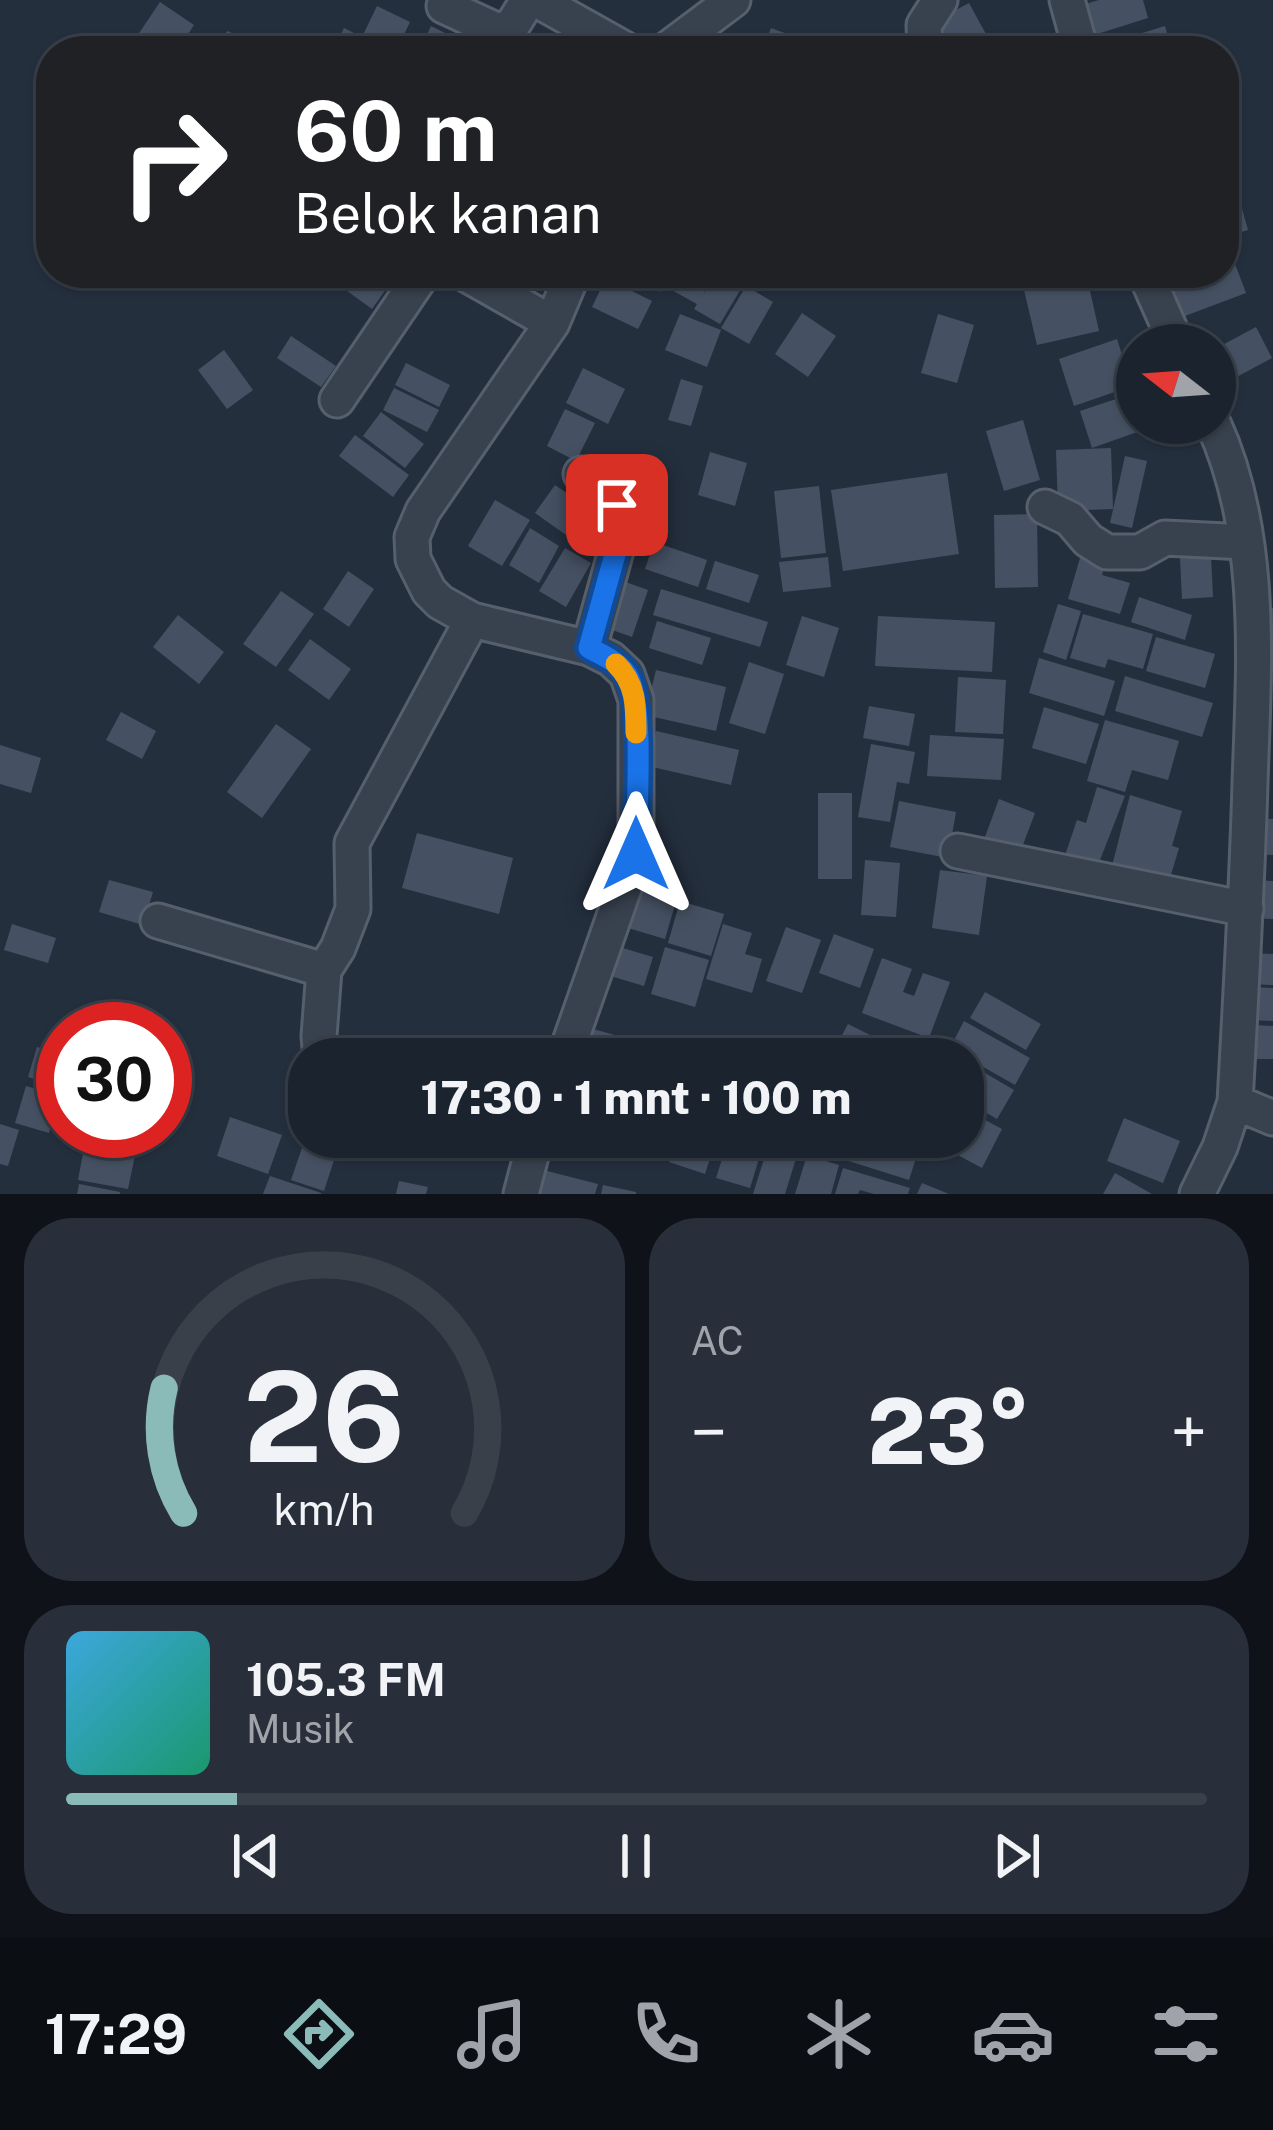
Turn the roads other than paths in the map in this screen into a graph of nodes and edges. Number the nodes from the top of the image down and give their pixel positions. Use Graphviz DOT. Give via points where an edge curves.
graph roads {
  1 [pos="532,0"];
  2 [pos="734,0"];
  3 [pos="940,0"];
  4 [pos="1066,0"];
  5 [pos="444,6"];
  6 [pos="600,36"];
  7 [pos="685,36"];
  8 [pos="924,36"];
  9 [pos="1077,36"];
  10 [pos="413,288"];
  11 [pos="491,288"];
  12 [pos="566,288"];
  13 [pos="1151,288"];
  14 [pos="552,322"];
  15 [pos="1168,324"];
  16 [pos="337,400"];
  17 [pos="1223,444"];
  18 [pos="581,474"];
  19 [pos="1045,507"];
  20 [pos="1246,542"];
  21 [pos="472,620"];
  22 [pos="589,648"];
  23 [pos="958,851"];
  24 [pos="1246,909"];
  25 [pos="158,921"];
  26 [pos="324,970"];
  27 [pos="319,1038"];
  28 [pos="571,1038"];
  29 [pos="1235,1102"];
  30 [pos="1273,1118"];
  31 [pos="525,1158"];
  32 [pos="521,1194"];
  33 [pos="1197,1194"];
  1 -- 5 [label="street" via="498,31"];
  1 -- 6 [label="street"];
  2 -- 7 [label="street"];
  3 -- 8 [label="street"];
  4 -- 9 [label="street"];
  10 -- 16 [label="street"];
  11 -- 14 [label="street"];
  12 -- 14 [label="street"];
  13 -- 15 [label="street"];
  14 -- 21 [label="street" via="412,537 428,591"];
  17 -- 20 [label="street"];
  18 -- 22 [label="street" via="617,505 624,522"];
  19 -- 20 [label="street" via="1107,552 1140,552 1165,538"];
  20 -- 24 [label="street" via="1255,651"];
  21 -- 22 [label="street"];
  21 -- 26 [label="street" via="352,843 352,909"];
  22 -- 28 [label="street" via="627,674 636,700 636,854"];
  23 -- 24 [label="street"];
  24 -- 29 [label="street"];
  25 -- 26 [label="street"];
  26 -- 27 [label="street"];
  29 -- 30 [label="street"];
  29 -- 33 [label="street"];
  31 -- 32 [label="street"];
}
